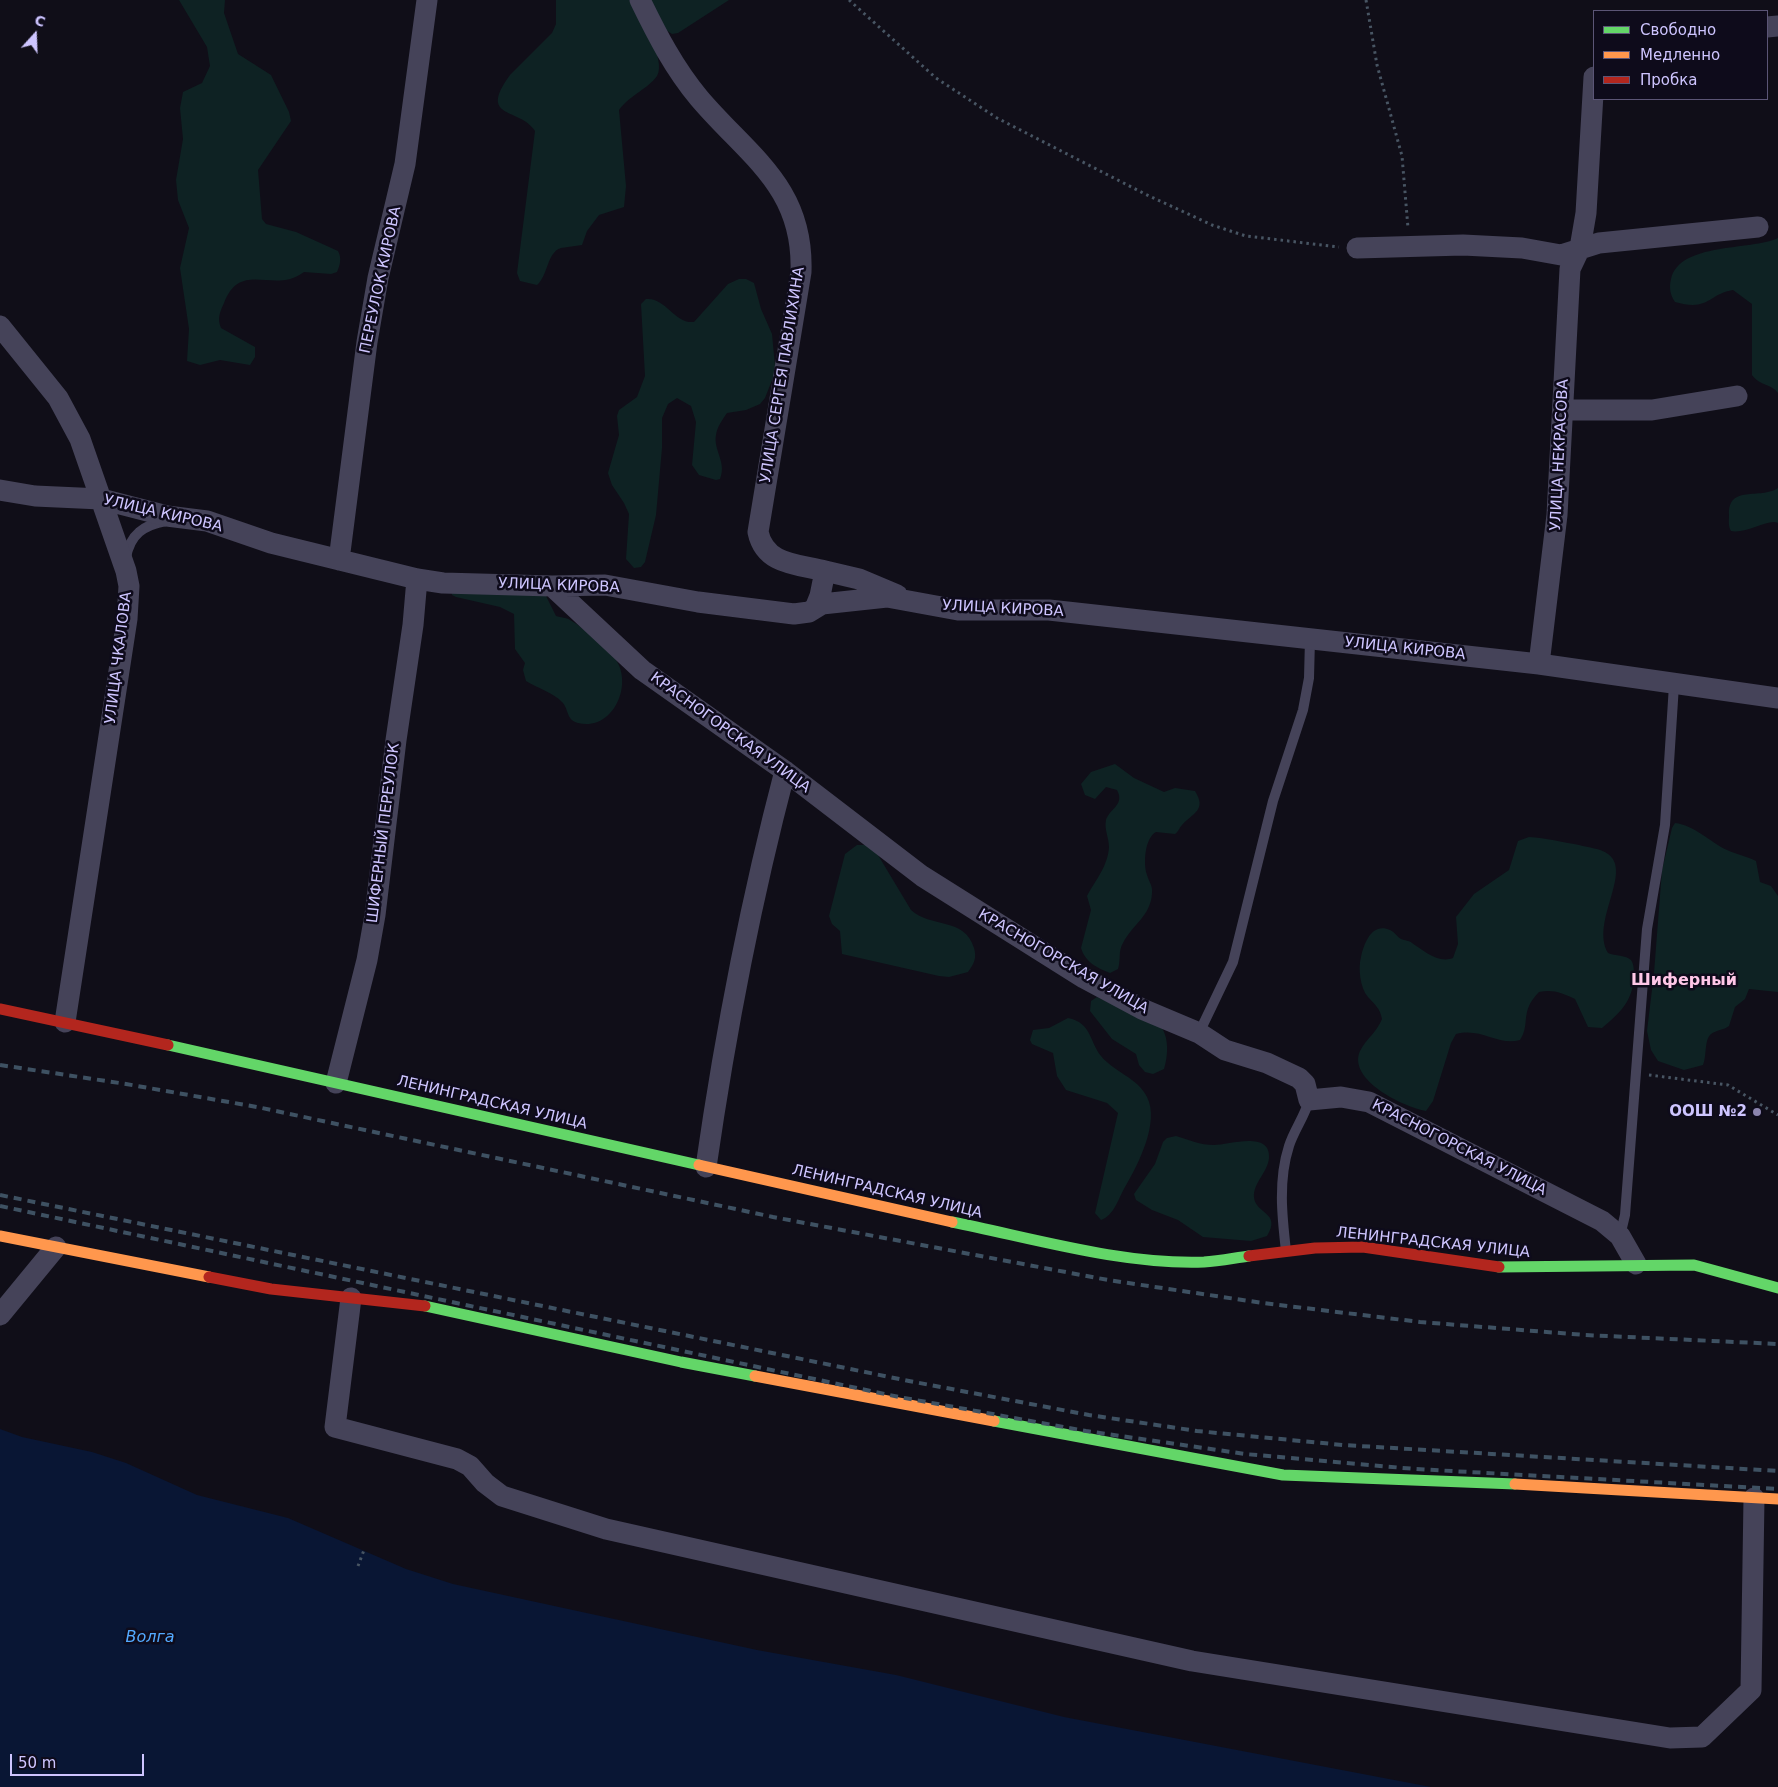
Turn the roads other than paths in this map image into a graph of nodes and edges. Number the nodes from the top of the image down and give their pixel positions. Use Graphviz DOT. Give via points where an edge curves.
graph roads {
  1 [pos="427,0"];
  2 [pos="640,0"];
  3 [pos="1593,97"];
  4 [pos="1758,227"];
  5 [pos="1358,248"];
  6 [pos="1580,248"];
  7 [pos="0,326"];
  8 [pos="1737,396"];
  9 [pos="1563,410"];
  10 [pos="0,490"];
  11 [pos="101,500"];
  12 [pos="185,520"];
  13 [pos="339,560"];
  14 [pos="126,571"];
  15 [pos="825,571"];
  16 [pos="417,579"];
  17 [pos="552,586"];
  18 [pos="908,600"];
  19 [pos="816,606"];
  20 [pos="1310,639"];
  21 [pos="1539,664"];
  22 [pos="1674,684"];
  23 [pos="1778,698"];
  24 [pos="786,771"];
  25 [pos="0,1009"];
  26 [pos="65,1022"];
  27 [pos="1200,1033"];
  28 [pos="336,1083"];
  29 [pos="1309,1100"];
  30 [pos="706,1167"];
  31 [pos="0,1236"];
  32 [pos="1620,1236"];
  33 [pos="56,1247"];
  34 [pos="1287,1252"];
  35 [pos="1636,1264"];
  36 [pos="1778,1288"];
  37 [pos="352,1298"];
  38 [pos="0,1315"];
  39 [pos="1754,1498"];
  40 [pos="1778,1499"];
  1 -- 13 [label="street, ПЕРЕУЛОК КИРОВА" via="404,164 367,342"];
  2 -- 15 [label="street, УЛИЦА СЕРГЕЯ ПАВЛИХИНА" via="678,71 775,180 798,226 802,249 800,281 758,532 766,551 774,558"];
  3 -- 6 [label="street, УЛИЦА НЕКРАСОВА" via="1589,178"];
  4 -- 6 [label="street" via="1599,243"];
  5 -- 6 [label="street" via="1522,248 1562,255"];
  6 -- 9 [label="street, УЛИЦА НЕКРАСОВА" via="1570,269"];
  7 -- 11 [label="street, УЛИЦА ЧКАЛОВА" via="71,419"];
  8 -- 9 [label="street" via="1652,410"];
  9 -- 21 [label="street, УЛИЦА НЕКРАСОВА" via="1557,515"];
  10 -- 11 [label="street, УЛИЦА КИРОВА" via="35,496"];
  11 -- 12 [label="street, УЛИЦА КИРОВА"];
  11 -- 14 [label="street, УЛИЦА ЧКАЛОВА"];
  12 -- 13 [label="street, УЛИЦА КИРОВА" via="208,521 270,543"];
  12 -- 14 [label="lane" via="153,523 134,536 128,546"];
  13 -- 16 [label="street, УЛИЦА КИРОВА"];
  14 -- 26 [label="street, УЛИЦА ЧКАЛОВА" via="129,586 127,619"];
  15 -- 18 [label="street, УЛИЦА СЕРГЕЯ ПАВЛИХИНА" via="859,579"];
  15 -- 19 [label="street"];
  16 -- 17 [label="street, УЛИЦА КИРОВА"];
  16 -- 28 [label="street, ШИФЕРНЫЙ ПЕРЕУЛОК" via="414,625 396,740 375,915"];
  17 -- 19 [label="street, УЛИЦА КИРОВА" via="605,585 698,602 786,613 805,613"];
  17 -- 24 [label="street, КРАСНОГОРСКАЯ УЛИЦА" via="642,670"];
  18 -- 19 [label="street, УЛИЦА КИРОВА" via="877,597"];
  18 -- 20 [label="street, УЛИЦА КИРОВА" via="958,610 1049,610"];
  20 -- 21 [label="street, УЛИЦА КИРОВА"];
  20 -- 27 [label="lane" via="1309,678 1303,710 1273,801 1233,962"];
  21 -- 22 [label="street, УЛИЦА КИРОВА"];
  22 -- 23 [label="street, УЛИЦА КИРОВА"];
  22 -- 32 [label="lane" via="1665,825 1647,928 1625,1215"];
  24 -- 27 [label="street, КРАСНОГОРСКАЯ УЛИЦА" via="966,906 1084,978 1142,1009"];
  24 -- 30 [label="street" via="764,852 715,1101"];
  25 -- 26 [label="main road, ЛЕНИНГРАДСКАЯ УЛИЦА"];
  26 -- 28 [label="main road, ЛЕНИНГРАДСКАЯ УЛИЦА"];
  27 -- 29 [label="street, КРАСНОГОРСКАЯ УЛИЦА" via="1224,1050 1267,1063 1298,1078 1305,1084"];
  28 -- 30 [label="main road, ЛЕНИНГРАДСКАЯ УЛИЦА"];
  29 -- 32 [label="street, КРАСНОГОРСКАЯ УЛИЦА" via="1348,1098 1376,1104 1602,1221"];
  29 -- 34 [label="lane" via="1285,1161 1281,1203"];
  30 -- 34 [label="main road, ЛЕНИНГРАДСКАЯ УЛИЦА" via="1118,1256 1204,1262"];
  31 -- 33 [label="main road"];
  32 -- 35 [label="street, КРАСНОГОРСКАЯ УЛИЦА"];
  33 -- 37 [label="main road" via="271,1289"];
  33 -- 38 [label="street"];
  34 -- 35 [label="main road, ЛЕНИНГРАДСКАЯ УЛИЦА" via="1338,1246 1363,1247 1506,1268"];
  35 -- 36 [label="main road, ЛЕНИНГРАДСКАЯ УЛИЦА" via="1694,1265"];
  37 -- 39 [label="main road" via="423,1305 681,1362 1283,1475 1568,1486"];
  37 -- 39 [label="street" via="335,1426 458,1459 502,1496 606,1528 1192,1660 1670,1738 1702,1737 1751,1690"];
  39 -- 40 [label="main road"];
}
